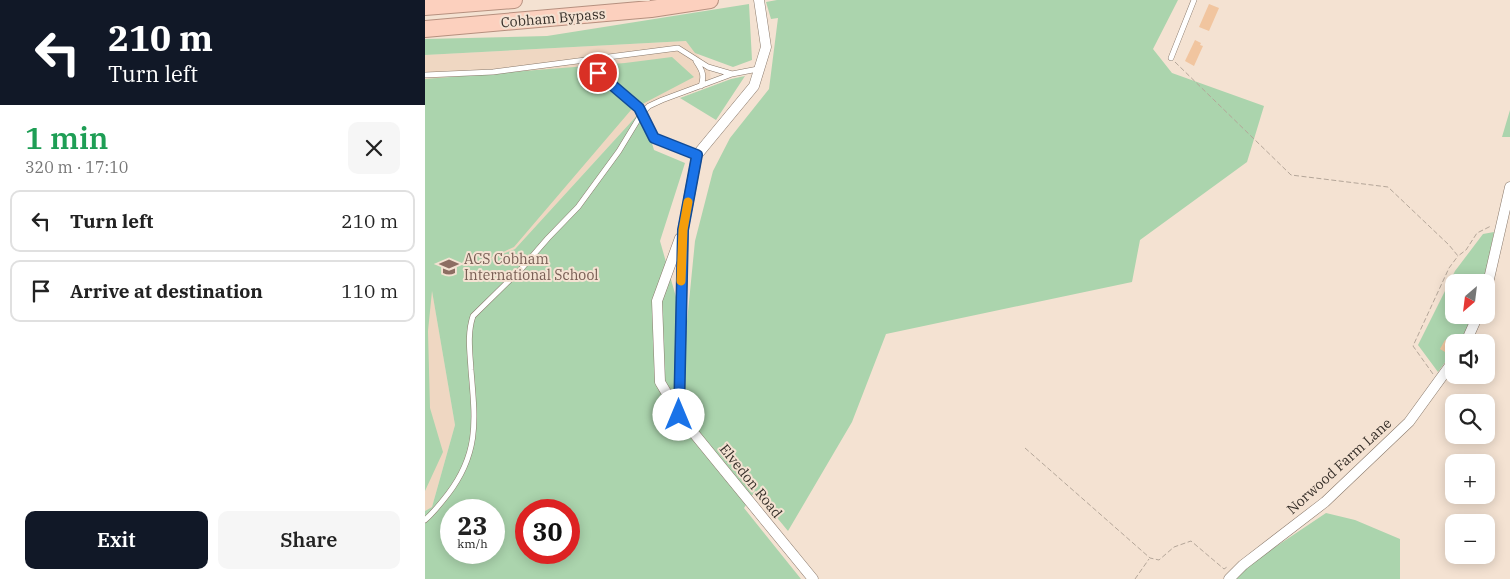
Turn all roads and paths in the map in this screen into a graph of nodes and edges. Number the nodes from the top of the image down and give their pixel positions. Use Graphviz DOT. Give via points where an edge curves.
graph roads {
  1 [pos="513,0"];
  2 [pos="710,0"];
  3 [pos="759,0"];
  4 [pos="1194,0"];
  5 [pos="425,7"];
  6 [pos="425,29"];
  7 [pos="694,58"];
  8 [pos="1171,58"];
  9 [pos="584,61"];
  10 [pos="759,69"];
  11 [pos="732,74"];
  12 [pos="425,75"];
  13 [pos="701,86"];
  14 [pos="642,113"];
  15 [pos="697,155"];
  16 [pos="1510,188"];
  17 [pos="1503,221"];
  18 [pos="683,230"];
  19 [pos="1458,256"];
  20 [pos="1490,274"];
  21 [pos="1445,372"];
  22 [pos="1433,374"];
  23 [pos="679,415"];
  24 [pos="1025,448"];
  25 [pos="425,520"];
  26 [pos="1149,558"];
  27 [pos="1229,566"];
  28 [pos="813,579"];
  29 [pos="1135,579"];
  30 [pos="1229,579"];
  1 -- 5 [label="highway, Cobham Bypass"];
  2 -- 6 [label="highway, Cobham Bypass" via="651,9"];
  3 -- 10 [label="street" via="766,47"];
  4 -- 8 [label="lane"];
  7 -- 9 [label="lane" via="678,48"];
  7 -- 11 [label="lane" via="708,67"];
  7 -- 13 [label="lane" via="702,70"];
  8 -- 19 [label="path" via="1291,175 1388,187"];
  9 -- 12 [label="lane" via="493,72"];
  9 -- 14 [label="lane"];
  10 -- 11 [label="lane"];
  10 -- 15 [label="street" via="754,86"];
  11 -- 13 [label="lane"];
  13 -- 14 [label="lane" via="656,103"];
  14 -- 15 [label="lane" via="654,138"];
  14 -- 25 [label="lane" via="578,207 473,316 469,340 475,421 471,452 458,481"];
  15 -- 18 [label="street"];
  16 -- 17 [label="street"];
  17 -- 19 [label="path" via="1477,233"];
  17 -- 20 [label="street"];
  18 -- 23 [label="street"];
  18 -- 23 [label="street, Elvedon Road" via="657,300 660,382"];
  19 -- 22 [label="path" via="1449,268 1413,346"];
  21 -- 30 [label="street, Norwood Farm Lane" via="1409,422 1325,502"];
  23 -- 28 [label="street, Elvedon Road"];
  24 -- 26 [label="path"];
  26 -- 27 [label="path" via="1159,560 1174,547 1191,541 1224,569"];
  26 -- 29 [label="path"];
}
